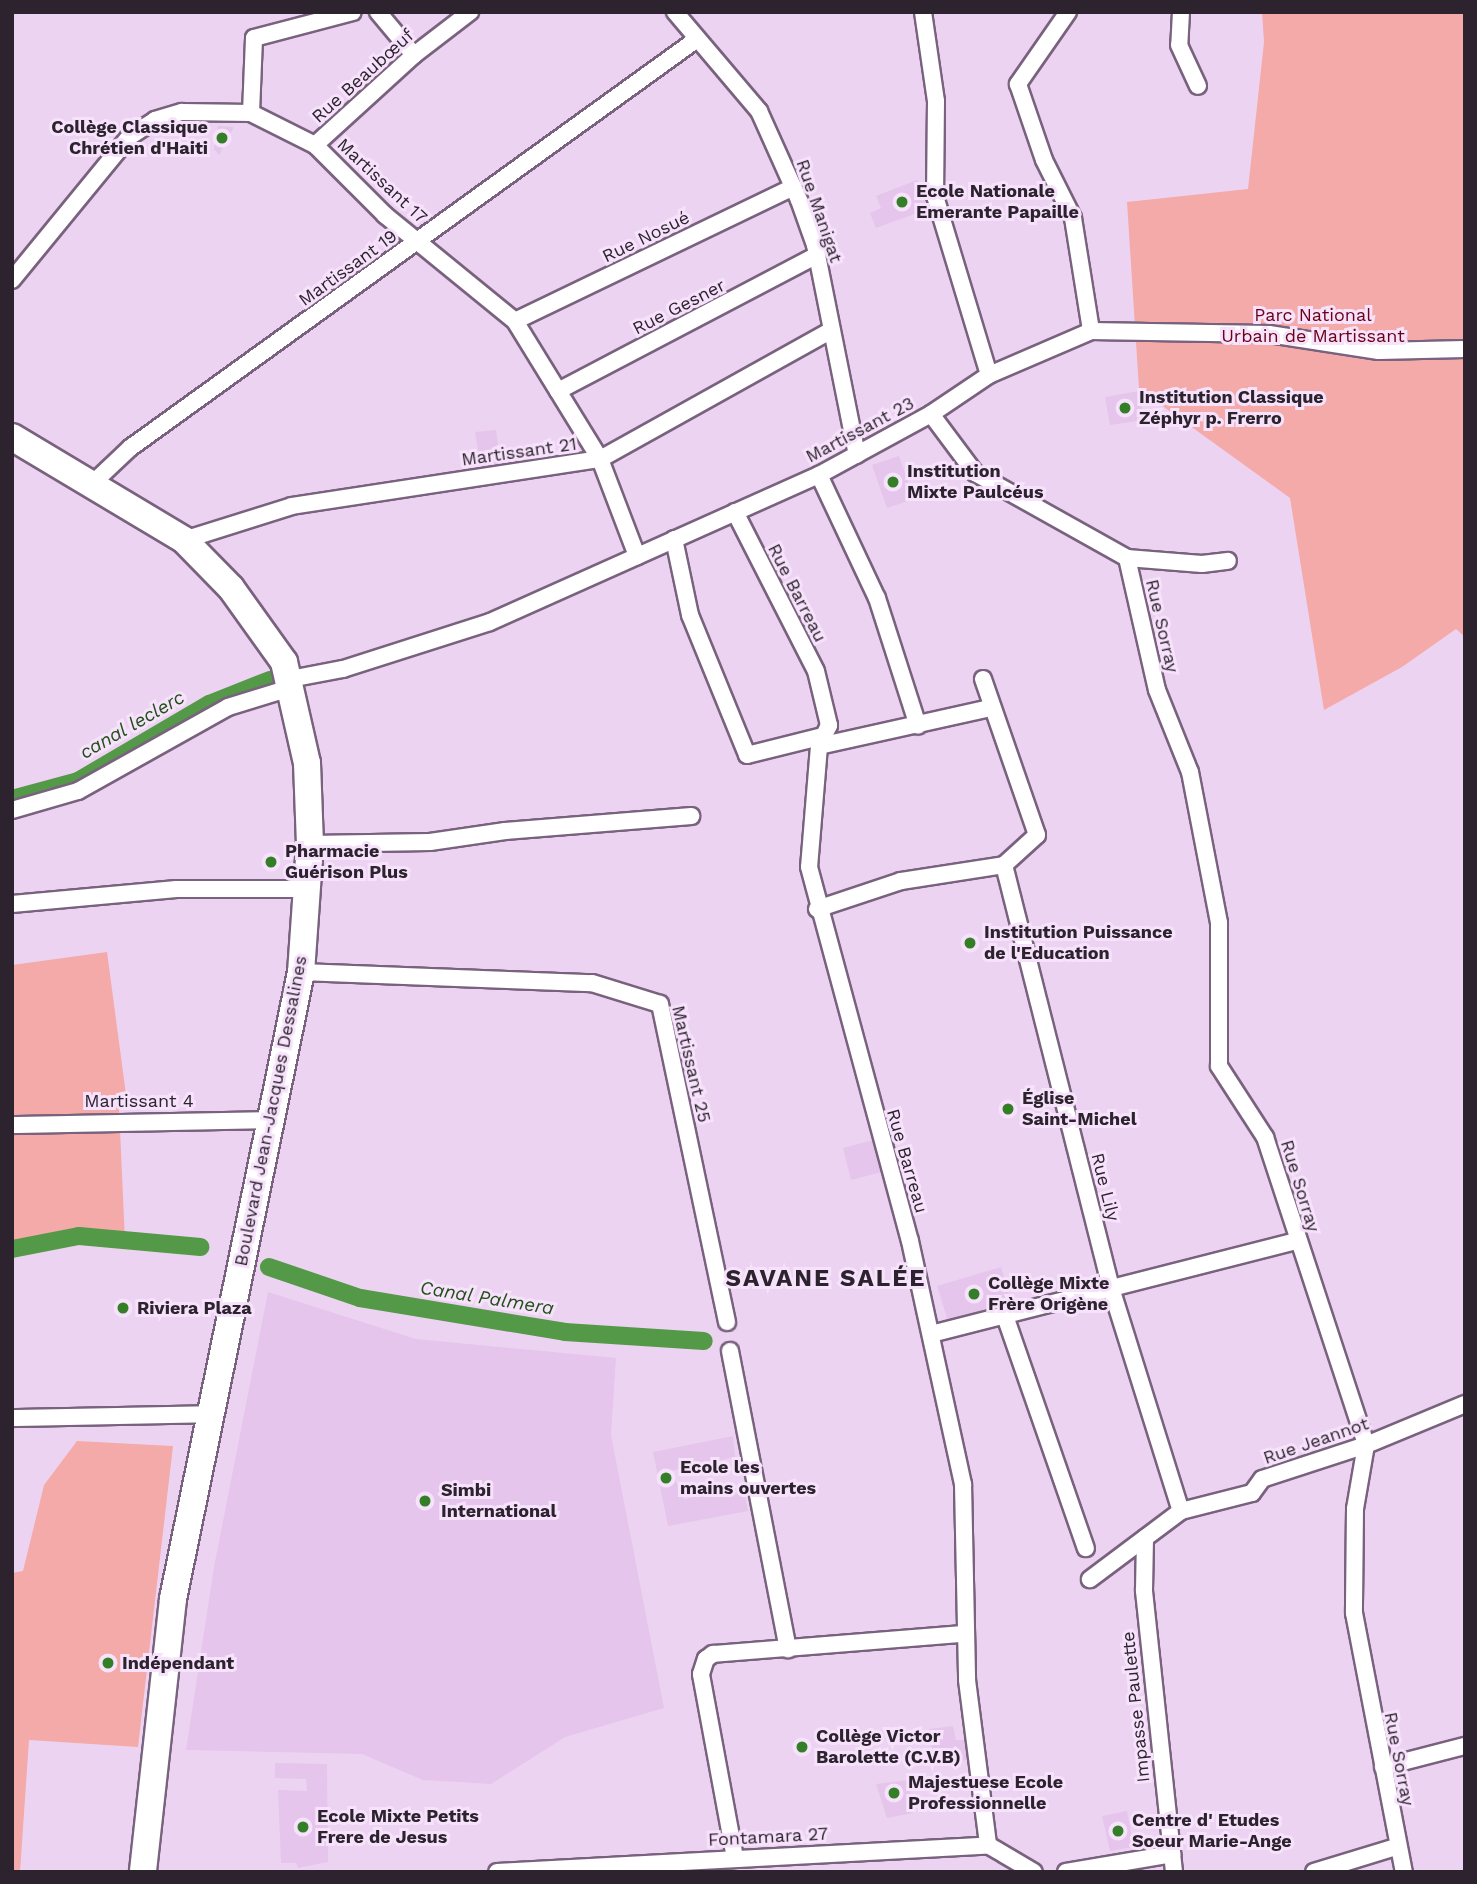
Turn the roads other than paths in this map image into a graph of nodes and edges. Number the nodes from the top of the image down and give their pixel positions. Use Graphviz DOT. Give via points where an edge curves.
graph roads {
  1 [pos="353,12"];
  2 [pos="378,12"];
  3 [pos="470,12"];
  4 [pos="675,12"];
  5 [pos="923,12"];
  6 [pos="1068,12"];
  7 [pos="1181,12"];
  8 [pos="697,39"];
  9 [pos="414,55"];
  10 [pos="1198,86"];
  11 [pos="251,113"];
  12 [pos="315,145"];
  13 [pos="793,187"];
  14 [pos="418,241"];
  15 [pos="817,254"];
  16 [pos="12,280"];
  17 [pos="515,321"];
  18 [pos="832,330"];
  19 [pos="1091,331"];
  20 [pos="1465,349"];
  21 [pos="989,374"];
  22 [pos="558,391"];
  23 [pos="931,414"];
  24 [pos="12,438"];
  25 [pos="858,455"];
  26 [pos="600,459"];
  27 [pos="819,475"];
  28 [pos="93,483"];
  29 [pos="735,512"];
  30 [pos="674,539"];
  31 [pos="184,540"];
  32 [pos="637,556"];
  33 [pos="1127,558"];
  34 [pos="1228,561"];
  35 [pos="983,679"];
  36 [pos="292,683"];
  37 [pos="991,708"];
  38 [pos="918,726"];
  39 [pos="821,741"];
  40 [pos="12,810"];
  41 [pos="691,816"];
  42 [pos="310,844"];
  43 [pos="1004,864"];
  44 [pos="308,889"];
  45 [pos="12,904"];
  46 [pos="817,909"];
  47 [pos="301,972"];
  48 [pos="267,1120"];
  49 [pos="12,1125"];
  50 [pos="1296,1241"];
  51 [pos="1111,1288"];
  52 [pos="1005,1316"];
  53 [pos="727,1322"];
  54 [pos="931,1334"];
  55 [pos="730,1351"];
  56 [pos="1465,1404"];
  57 [pos="212,1414"];
  58 [pos="12,1418"];
  59 [pos="1366,1445"];
  60 [pos="1181,1511"];
  61 [pos="1145,1538"];
  62 [pos="1086,1548"];
  63 [pos="1090,1579"];
  64 [pos="964,1634"];
  65 [pos="788,1649"];
  66 [pos="1465,1746"];
  67 [pos="1383,1768"];
  68 [pos="988,1845"];
  69 [pos="1396,1847"];
  70 [pos="1172,1854"];
  71 [pos="735,1858"];
  72 [pos="582,1869"];
  73 [pos="143,1872"];
  74 [pos="497,1872"];
  75 [pos="1034,1872"];
  76 [pos="1066,1872"];
  77 [pos="1174,1872"];
  78 [pos="1314,1872"];
  79 [pos="1404,1872"];
  1 -- 11 [label="street" via="254,38"];
  2 -- 9 [label="street"];
  3 -- 9 [label="street, Rue Beaubœuf"];
  4 -- 8 [label="street, Rue Manigat"];
  5 -- 21 [label="street" via="936,101 935,196"];
  6 -- 19 [label="street" via="1018,84 1044,160 1073,218"];
  7 -- 10 [label="street" via="1179,45"];
  8 -- 13 [label="street, Rue Manigat" via="759,111"];
  8 -- 14 [label="street, Martissant 19"];
  9 -- 12 [label="street, Rue Beaubœuf"];
  11 -- 12 [label="street, Martissant 17"];
  11 -- 16 [label="street, Martissant 17" via="182,112 155,120 129,137"];
  12 -- 14 [label="street, Martissant 17"];
  13 -- 15 [label="street, Rue Manigat"];
  13 -- 17 [label="street, Rue Nosué"];
  14 -- 17 [label="street, Martissant 17"];
  14 -- 28 [label="street, Martissant 19" via="130,448"];
  15 -- 18 [label="street, Rue Manigat"];
  15 -- 22 [label="street, Rue Gesner"];
  17 -- 22 [label="street, Martissant 17"];
  18 -- 25 [label="street, Rue Manigat"];
  18 -- 26 [label="street, Martissant 21"];
  19 -- 20 [label="street, Martissant 23" via="1269,334 1379,351"];
  19 -- 21 [label="street, Martissant 23"];
  21 -- 23 [label="street, Martissant 23"];
  22 -- 26 [label="street, Martissant 17"];
  23 -- 25 [label="street, Martissant 23"];
  23 -- 33 [label="street" via="975,473"];
  24 -- 28 [label="main road, Boulevard Jean-Jacques Dessalines"];
  25 -- 27 [label="street, Martissant 23"];
  26 -- 31 [label="street, Martissant 21" via="292,506"];
  26 -- 32 [label="street, Martissant 17"];
  27 -- 29 [label="street, Martissant 23"];
  27 -- 38 [label="street" via="877,598"];
  28 -- 31 [label="main road, Boulevard Jean-Jacques Dessalines"];
  29 -- 30 [label="street, Martissant 23"];
  29 -- 39 [label="street, Rue Barreau" via="816,671 829,725"];
  30 -- 32 [label="street, Martissant 23"];
  30 -- 39 [label="street" via="690,615 747,755"];
  31 -- 36 [label="main road, Boulevard Jean-Jacques Dessalines" via="269,636"];
  32 -- 36 [label="street, Martissant 23" via="490,622"];
  33 -- 34 [label="street" via="1202,564"];
  33 -- 50 [label="street, Rue Sorray" via="1157,690 1190,772 1219,923 1220,1066 1265,1137"];
  35 -- 37 [label="street"];
  36 -- 40 [label="street, Martissant 23" via="228,707 78,791"];
  36 -- 42 [label="main road, Boulevard Jean-Jacques Dessalines" via="307,763"];
  37 -- 38 [label="street"];
  37 -- 43 [label="street" via="1037,835"];
  38 -- 39 [label="street"];
  39 -- 46 [label="street, Rue Barreau" via="809,867"];
  41 -- 42 [label="street" via="505,831 430,842"];
  42 -- 44 [label="main road, Boulevard Jean-Jacques Dessalines"];
  43 -- 46 [label="street" via="901,881"];
  43 -- 51 [label="street, Rue Lily"];
  44 -- 45 [label="street" via="176,889"];
  44 -- 47 [label="main road, Boulevard Jean-Jacques Dessalines"];
  46 -- 54 [label="street, Rue Barreau" via="910,1241"];
  47 -- 48 [label="main road, Boulevard Jean-Jacques Dessalines"];
  47 -- 53 [label="street, Martissant 25" via="592,983 660,1004"];
  48 -- 49 [label="street, Martissant 4"];
  48 -- 57 [label="main road, Boulevard Jean-Jacques Dessalines" via="258,1192"];
  50 -- 51 [label="street"];
  50 -- 59 [label="street, Rue Sorray"];
  51 -- 52 [label="street"];
  51 -- 60 [label="street, Rue Lily"];
  52 -- 54 [label="street"];
  52 -- 62 [label="street"];
  54 -- 64 [label="street, Rue Barreau" via="963,1484"];
  55 -- 65 [label="street"];
  56 -- 59 [label="street, Rue Jeannot"];
  57 -- 58 [label="street"];
  57 -- 73 [label="main road, Boulevard Jean-Jacques Dessalines" via="173,1599"];
  59 -- 60 [label="street, Rue Jeannot" via="1262,1479 1252,1493"];
  59 -- 67 [label="street, Rue Sorray" via="1355,1509 1354,1613"];
  60 -- 61 [label="street"];
  61 -- 63 [label="street"];
  61 -- 70 [label="street, Impasse Paulette" via="1144,1591"];
  64 -- 65 [label="street"];
  64 -- 68 [label="street, Rue Barreau"];
  65 -- 71 [label="street" via="713,1654 703,1664 701,1674"];
  66 -- 67 [label="street"];
  67 -- 69 [label="street, Rue Sorray"];
  68 -- 71 [label="street, Fontamara 27"];
  68 -- 75 [label="street"];
  69 -- 78 [label="street"];
  69 -- 79 [label="street, Rue Sorray"];
  70 -- 76 [label="street"];
  70 -- 77 [label="street, Impasse Paulette"];
  71 -- 72 [label="street, Fontamara 27"];
  72 -- 74 [label="street, Fontamara 27"];
}
